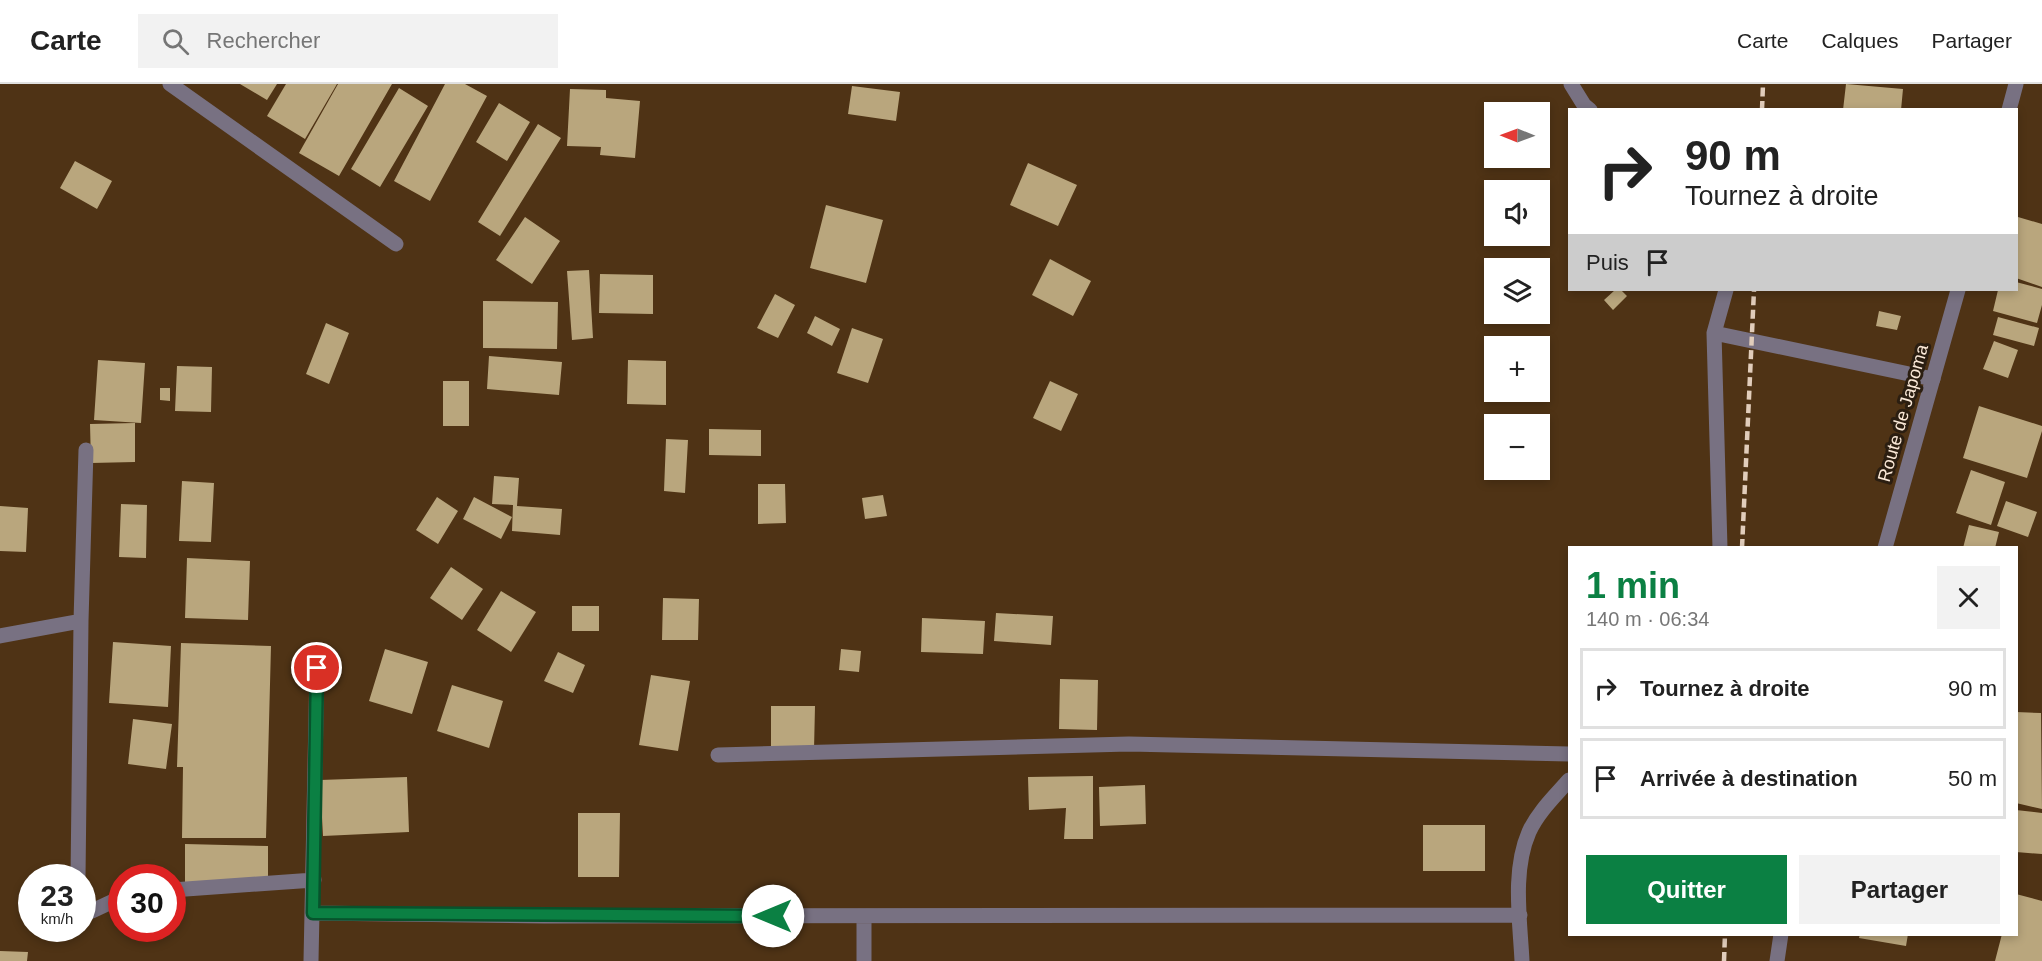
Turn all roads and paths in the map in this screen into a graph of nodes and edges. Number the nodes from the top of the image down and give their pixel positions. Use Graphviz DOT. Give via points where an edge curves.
graph roads {
  1 [pos="170,84"];
  2 [pos="1571,84"];
  3 [pos="2016,84"];
  4 [pos="1588,108"];
  5 [pos="2010,108"];
  6 [pos="396,244"];
  7 [pos="1726,291"];
  8 [pos="1958,291"];
  9 [pos="1714,333"];
  10 [pos="1933,379"];
  11 [pos="86,450"];
  12 [pos="1720,546"];
  13 [pos="1886,546"];
  14 [pos="81,621"];
  15 [pos="0,636"];
  16 [pos="317,668"];
  17 [pos="1568,754"];
  18 [pos="718,755"];
  19 [pos="1568,781"];
  20 [pos="78,864"];
  21 [pos="314,880"];
  22 [pos="186,889"];
  23 [pos="313,913"];
  24 [pos="1520,915"];
  25 [pos="864,916"];
  26 [pos="1781,936"];
  27 [pos="311,961"];
  28 [pos="864,961"];
  29 [pos="1522,961"];
  30 [pos="1777,961"];
  1 -- 6 [label="street"];
  2 -- 4 [label="street"];
  3 -- 5 [label="street"];
  7 -- 9 [label="street"];
  8 -- 10 [label="street, Route de Japoma"];
  9 -- 10 [label="street"];
  9 -- 12 [label="street"];
  10 -- 13 [label="street, Route de Japoma"];
  11 -- 14 [label="street"];
  14 -- 15 [label="street"];
  14 -- 20 [label="street"];
  16 -- 21 [label="street"];
  17 -- 18 [label="street" via="1129,744"];
  19 -- 24 [label="street" via="1529,832 1518,876"];
  21 -- 22 [label="street"];
  21 -- 23 [label="street"];
  23 -- 25 [label="street"];
  23 -- 27 [label="street"];
  24 -- 25 [label="street"];
  24 -- 29 [label="street"];
  25 -- 28 [label="street"];
  26 -- 30 [label="street"];
}
